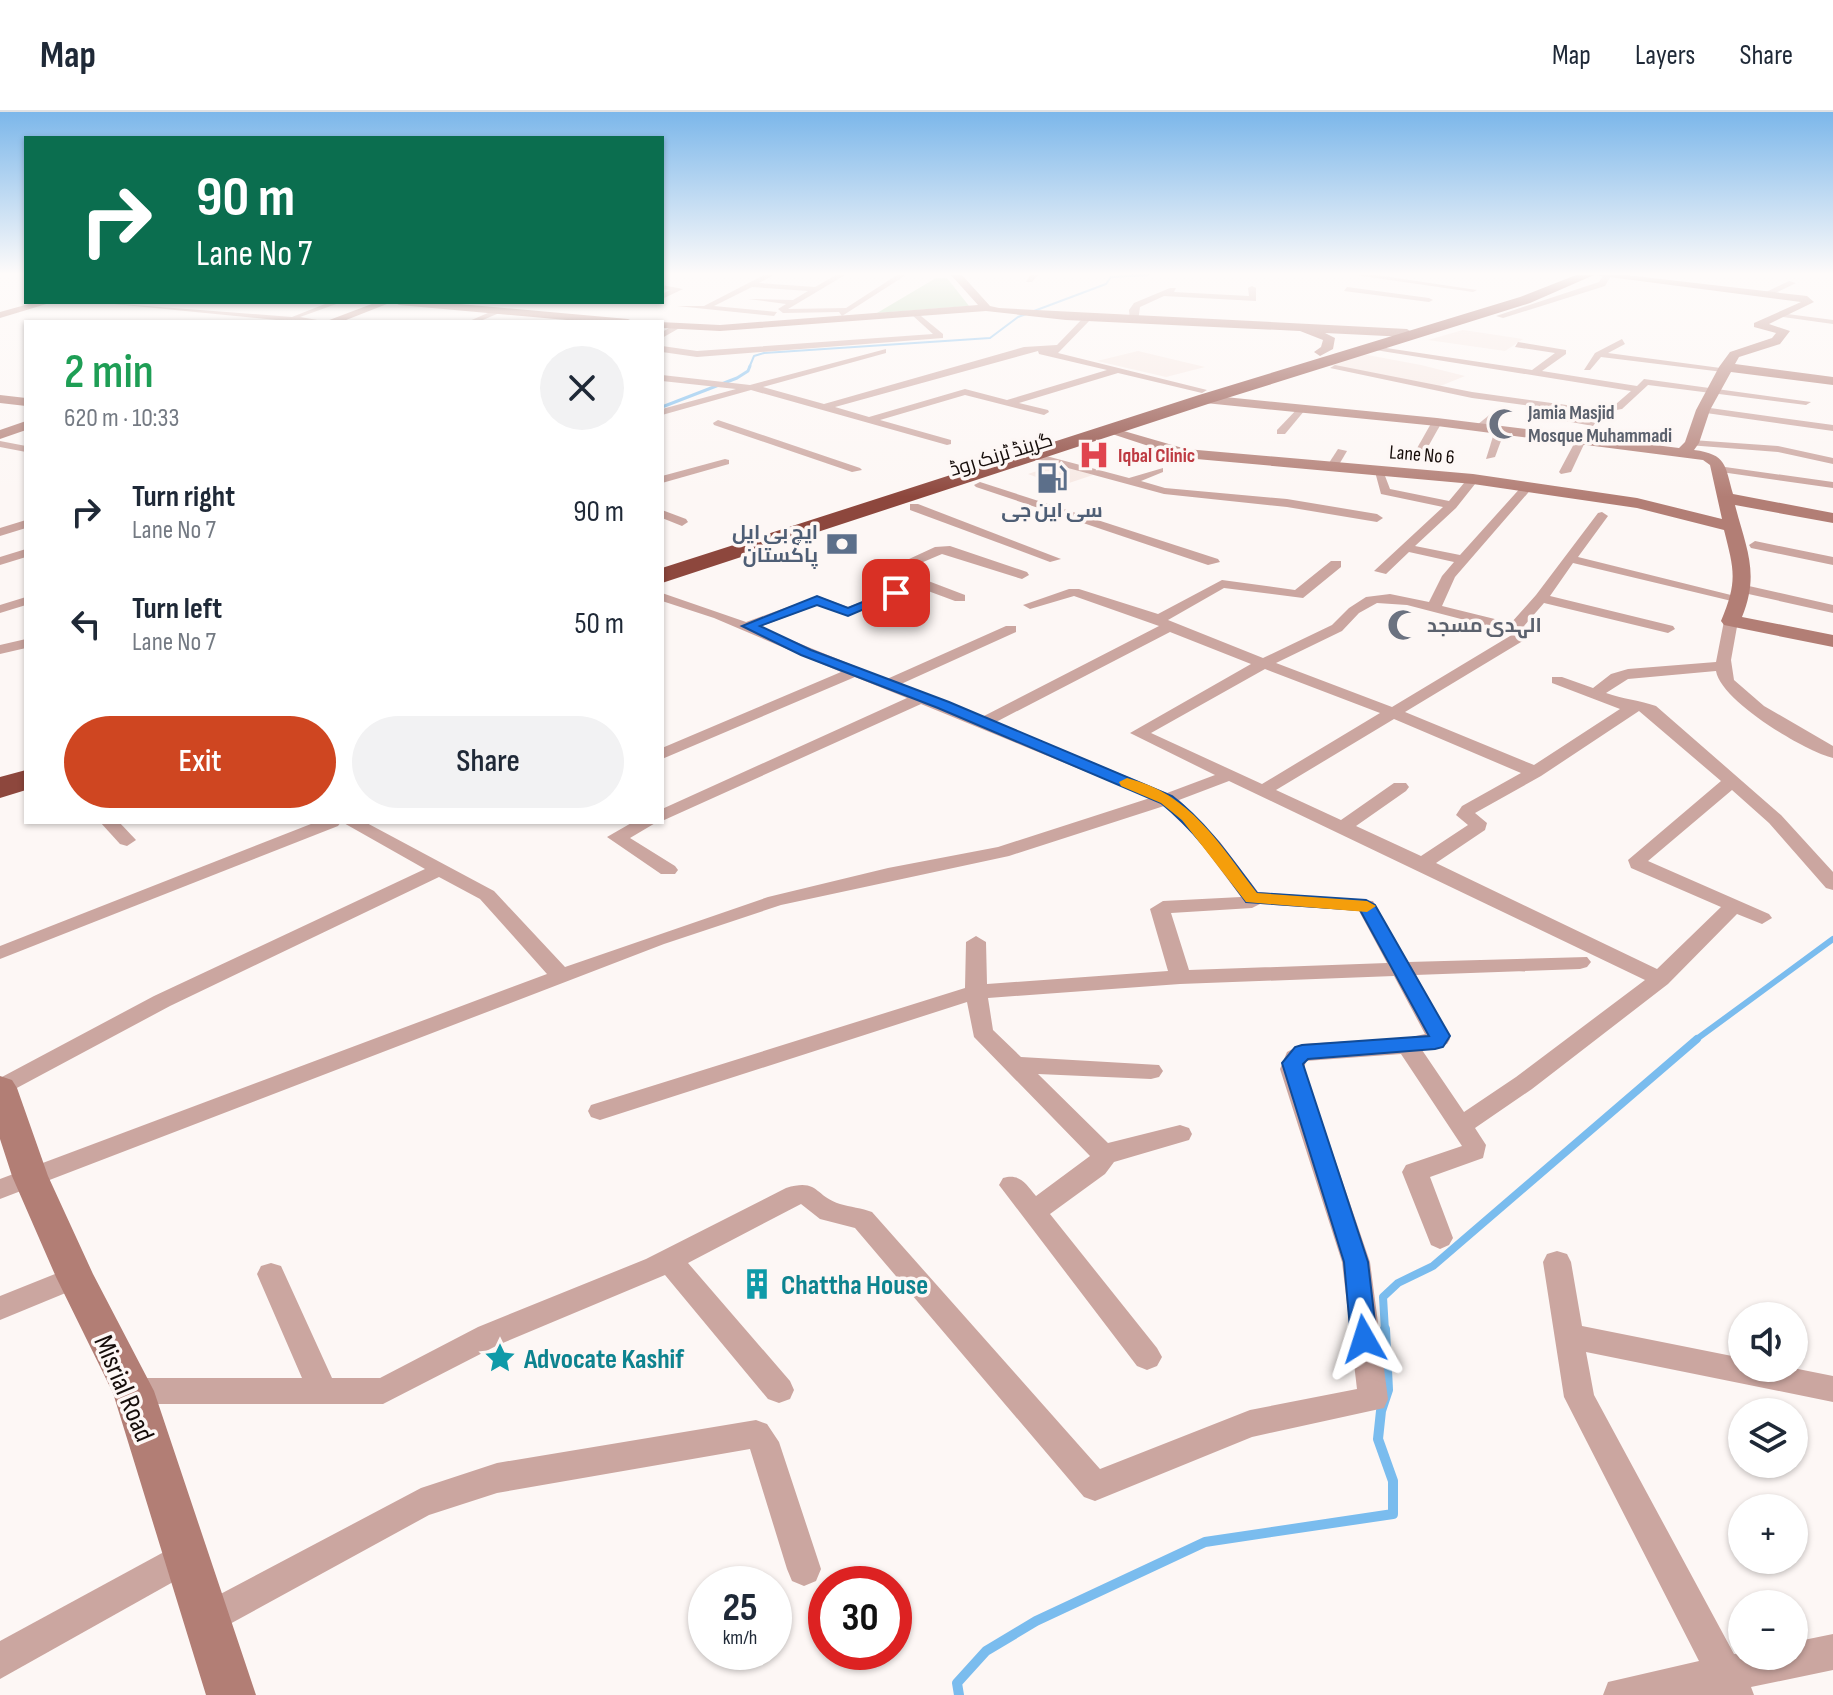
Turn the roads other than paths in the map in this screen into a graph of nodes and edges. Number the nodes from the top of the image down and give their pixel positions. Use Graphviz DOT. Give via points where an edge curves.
graph roads {
  1 [pos="664,349"];
  2 [pos="766,349"];
  3 [pos="1327,349"];
  4 [pos="1332,349"];
  5 [pos="1360,349"];
  6 [pos="1373,349"];
  7 [pos="1543,349"];
  8 [pos="1612,349"];
  9 [pos="1752,349"];
  10 [pos="883,351"];
  11 [pos="1056,351"];
  12 [pos="1320,352"];
  13 [pos="1353,352"];
  14 [pos="1603,355"];
  15 [pos="1657,362"];
  16 [pos="1335,368"];
  17 [pos="1587,368"];
  18 [pos="1118,370"];
  19 [pos="1651,372"];
  20 [pos="1532,374"];
  21 [pos="664,378"];
  22 [pos="1833,381"];
  23 [pos="1543,385"];
  24 [pos="1715,386"];
  25 [pos="755,388"];
  26 [pos="1641,388"];
  27 [pos="1569,390"];
  28 [pos="1204,395"];
  29 [pos="1596,396"];
  30 [pos="0,399"];
  31 [pos="1623,401"];
  32 [pos="24,402"];
  33 [pos="1806,402"];
  34 [pos="1007,403"];
  35 [pos="825,407"];
  36 [pos="1301,408"];
  37 [pos="664,411"];
  38 [pos="1044,412"];
  39 [pos="1599,412"];
  40 [pos="1796,414"];
  41 [pos="1493,415"];
  42 [pos="1537,415"];
  43 [pos="869,420"];
  44 [pos="1437,422"];
  45 [pos="718,423"];
  46 [pos="24,426"];
  47 [pos="1481,427"];
  48 [pos="1833,428"];
  49 [pos="1500,430"];
  50 [pos="1110,431"];
  51 [pos="1281,432"];
  52 [pos="0,435"];
  53 [pos="1581,440"];
  54 [pos="947,442"];
  55 [pos="0,444"];
  56 [pos="1687,448"];
  57 [pos="24,449"];
  58 [pos="1421,450"];
  59 [pos="1342,451"];
  60 [pos="1035,456"];
  61 [pos="1490,457"];
  62 [pos="1833,461"];
  63 [pos="725,462"];
  64 [pos="1333,466"];
  65 [pos="961,468"];
  66 [pos="1718,469"];
  67 [pos="856,470"];
  68 [pos="1159,470"];
  69 [pos="1378,470"];
  70 [pos="1565,472"];
  71 [pos="664,479"];
  72 [pos="1473,479"];
  73 [pos="1130,482"];
  74 [pos="980,485"];
  75 [pos="1833,485"];
  76 [pos="1527,487"];
  77 [pos="1726,498"];
  78 [pos="920,500"];
  79 [pos="1452,505"];
  80 [pos="664,515"];
  81 [pos="1602,516"];
  82 [pos="1377,518"];
  83 [pos="1833,518"];
  84 [pos="682,522"];
  85 [pos="24,525"];
  86 [pos="1731,526"];
  87 [pos="0,532"];
  88 [pos="724,536"];
  89 [pos="1755,545"];
  90 [pos="1408,548"];
  91 [pos="24,554"];
  92 [pos="1055,559"];
  93 [pos="1571,559"];
  94 [pos="714,560"];
  95 [pos="1463,560"];
  96 [pos="0,561"];
  97 [pos="1833,561"];
  98 [pos="1213,562"];
  99 [pos="664,563"];
  100 [pos="1336,564"];
  101 [pos="1381,571"];
  102 [pos="664,575"];
  103 [pos="1022,575"];
  104 [pos="920,583"];
  105 [pos="1740,594"];
  106 [pos="24,595"];
  107 [pos="664,598"];
  108 [pos="960,598"];
  109 [pos="1541,598"];
  110 [pos="0,602"];
  111 [pos="24,602"];
  112 [pos="1030,605"];
  113 [pos="0,609"];
  114 [pos="1433,609"];
  115 [pos="1833,609"];
  116 [pos="1731,621"];
  117 [pos="1164,623"];
  118 [pos="748,626"];
  119 [pos="1516,628"];
  120 [pos="1011,629"];
  121 [pos="1668,629"];
  122 [pos="1833,641"];
  123 [pos="24,644"];
  124 [pos="0,650"];
  125 [pos="1264,663"];
  126 [pos="1722,666"];
  127 [pos="856,671"];
  128 [pos="1557,680"];
  129 [pos="889,684"];
  130 [pos="1595,694"];
  131 [pos="923,697"];
  132 [pos="1632,708"];
  133 [pos="1391,712"];
  134 [pos="984,722"];
  135 [pos="664,753"];
  136 [pos="1833,753"];
  137 [pos="24,759"];
  138 [pos="0,766"];
  139 [pos="1535,772"];
  140 [pos="1230,775"];
  141 [pos="24,780"];
  142 [pos="1732,781"];
  143 [pos="1400,787"];
  144 [pos="0,788"];
  145 [pos="1262,791"];
  146 [pos="1167,799"];
  147 [pos="664,815"];
  148 [pos="111,824"];
  149 [pos="327,824"];
  150 [pos="355,824"];
  151 [pos="644,824"];
  152 [pos="1343,827"];
  153 [pos="127,840"];
  154 [pos="1422,864"];
  155 [pos="439,870"];
  156 [pos="668,870"];
  157 [pos="1833,884"];
  158 [pos="1252,898"];
  159 [pos="1734,906"];
  160 [pos="1762,918"];
  161 [pos="976,942"];
  162 [pos="0,953"];
  163 [pos="1580,962"];
  164 [pos="1403,969"];
  165 [pos="561,976"];
  166 [pos="1180,977"];
  167 [pos="1660,979"];
  168 [pos="976,992"];
  169 [pos="1407,1046"];
  170 [pos="1016,1065"];
  171 [pos="1151,1071"];
  172 [pos="0,1089"];
  173 [pos="600,1111"];
  174 [pos="1462,1125"];
  175 [pos="1180,1134"];
  176 [pos="1105,1155"];
  177 [pos="15,1183"];
  178 [pos="1012,1185"];
  179 [pos="1033,1212"];
  180 [pos="1440,1238"];
  181 [pos="669,1260"];
  182 [pos="1557,1262"];
  183 [pos="271,1274"];
  184 [pos="75,1277"];
  185 [pos="0,1308"];
  186 [pos="1569,1336"];
  187 [pos="1147,1357"];
  188 [pos="1833,1389"];
  189 [pos="779,1390"];
  190 [pos="133,1391"];
  191 [pos="323,1392"];
  192 [pos="186,1556"];
  193 [pos="804,1569"];
  194 [pos="206,1620"];
  195 [pos="1833,1652"];
  196 [pos="0,1661"];
  197 [pos="1730,1685"];
  198 [pos="231,1695"];
  199 [pos="1621,1695"];
  1 -- 2 [label="street" via="697,354"];
  3 -- 12 [label="street"];
  4 -- 12 [label="highway, گرینڈ ٹرنک روڈ"];
  5 -- 13 [label="highway, گرینڈ ٹرنک روڈ"];
  6 -- 13 [label="highway, گرینڈ ٹرنک روڈ"];
  6 -- 20 [label="street"];
  7 -- 20 [label="street" via="1563,352"];
  8 -- 14 [label="street"];
  9 -- 24 [label="street" via="1734,355"];
  10 -- 25 [label="street"];
  11 -- 18 [label="street"];
  11 -- 35 [label="street" via="1027,349"];
  12 -- 28 [label="highway, گرینڈ ٹرنک روڈ"];
  13 -- 28 [label="highway, گرینڈ ٹرنک روڈ"];
  14 -- 15 [label="street"];
  14 -- 17 [label="street"];
  15 -- 19 [label="street"];
  15 -- 24 [label="street"];
  16 -- 39 [label="street" via="1472,395"];
  18 -- 28 [label="street"];
  18 -- 34 [label="street"];
  19 -- 24 [label="street"];
  19 -- 26 [label="street"];
  20 -- 26 [label="street"];
  21 -- 25 [label="street"];
  22 -- 24 [label="street"];
  23 -- 27 [label="street"];
  24 -- 26 [label="street"];
  24 -- 33 [label="street"];
  24 -- 40 [label="street"];
  24 -- 48 [label="street"];
  24 -- 56 [label="street"];
  25 -- 35 [label="street"];
  25 -- 37 [label="street"];
  26 -- 31 [label="street"];
  28 -- 36 [label="street"];
  28 -- 50 [label="highway, گرینڈ ٹرنک روڈ"];
  28 -- 65 [label="highway, گرینڈ ٹرنک روڈ"];
  29 -- 31 [label="street"];
  30 -- 32 [label="street"];
  31 -- 39 [label="street"];
  34 -- 38 [label="street"];
  34 -- 43 [label="street" via="961,392"];
  35 -- 43 [label="street"];
  36 -- 44 [label="street"];
  36 -- 51 [label="street"];
  39 -- 42 [label="street" via="1593,423"];
  41 -- 47 [label="street"];
  43 -- 54 [label="street"];
  44 -- 47 [label="street"];
  44 -- 58 [label="street"];
  45 -- 67 [label="street"];
  46 -- 52 [label="street"];
  47 -- 49 [label="street"];
  49 -- 53 [label="street"];
  49 -- 61 [label="street"];
  50 -- 60 [label="highway, گرینڈ ٹرنک روڈ"];
  50 -- 64 [label="street, Lane No 6" via="1185,453"];
  53 -- 56 [label="street"];
  53 -- 70 [label="street"];
  55 -- 57 [label="street"];
  56 -- 62 [label="street" via="1778,449"];
  56 -- 66 [label="street" via="1707,456"];
  59 -- 64 [label="street"];
  60 -- 73 [label="street"];
  60 -- 78 [label="highway, گرینڈ ٹرنک روڈ"];
  63 -- 71 [label="street"];
  64 -- 69 [label="street, Lane No 6"];
  65 -- 78 [label="highway" via="786,527 798,529"];
  65 -- 88 [label="highway, گرینڈ ٹرنک روڈ"];
  66 -- 75 [label="street"];
  66 -- 77 [label="street"];
  68 -- 73 [label="street"];
  69 -- 72 [label="street, Lane No 6"];
  69 -- 79 [label="street" via="1385,492"];
  72 -- 76 [label="street, Lane No 6"];
  72 -- 79 [label="street"];
  73 -- 82 [label="street" via="1164,491"];
  74 -- 98 [label="street"];
  76 -- 86 [label="street, Lane No 6" via="1637,503"];
  76 -- 95 [label="street"];
  77 -- 83 [label="street"];
  77 -- 86 [label="street"];
  78 -- 92 [label="street"];
  78 -- 94 [label="highway, گرینڈ ٹرنک روڈ"];
  79 -- 90 [label="street"];
  80 -- 84 [label="street"];
  81 -- 93 [label="street"];
  85 -- 87 [label="street"];
  86 -- 105 [label="street" via="1744,575"];
  89 -- 97 [label="street"];
  90 -- 95 [label="street"];
  90 -- 101 [label="street"];
  91 -- 96 [label="street"];
  93 -- 105 [label="street"];
  93 -- 109 [label="street"];
  94 -- 99 [label="highway" via="763,538 752,536"];
  94 -- 102 [label="highway, گرینڈ ٹرنک روڈ"];
  95 -- 114 [label="street"];
  100 -- 117 [label="street" via="1298,595 1222,584"];
  103 -- 104 [label="street" via="950,550 890,571"];
  104 -- 108 [label="street"];
  104 -- 118 [label="street" via="848,612 818,600"];
  105 -- 115 [label="street"];
  105 -- 116 [label="street"];
  106 -- 110 [label="street"];
  107 -- 118 [label="street"];
  109 -- 119 [label="street"];
  109 -- 121 [label="street"];
  111 -- 113 [label="street"];
  112 -- 117 [label="street" via="1074,592"];
  114 -- 119 [label="street"];
  114 -- 125 [label="street" via="1372,600 1337,628"];
  116 -- 122 [label="street"];
  116 -- 126 [label="street"];
  117 -- 125 [label="street"];
  117 -- 134 [label="street"];
  118 -- 127 [label="street"];
  119 -- 133 [label="street" via="1521,636"];
  120 -- 129 [label="street"];
  123 -- 124 [label="street"];
  125 -- 133 [label="street"];
  125 -- 140 [label="street" via="1138,733"];
  126 -- 130 [label="street" via="1628,674"];
  126 -- 136 [label="street" via="1725,681 1737,695"];
  127 -- 129 [label="street"];
  127 -- 135 [label="street"];
  128 -- 130 [label="street"];
  129 -- 131 [label="street"];
  130 -- 132 [label="street"];
  131 -- 134 [label="street"];
  131 -- 147 [label="street"];
  132 -- 139 [label="street"];
  132 -- 142 [label="street" via="1650,709"];
  133 -- 139 [label="street"];
  133 -- 145 [label="street"];
  134 -- 146 [label="street"];
  137 -- 138 [label="highway"];
  139 -- 154 [label="street" via="1468,810 1465,815 1478,826"];
  140 -- 145 [label="street"];
  140 -- 146 [label="street"];
  141 -- 144 [label="highway"];
  142 -- 157 [label="street" via="1775,819"];
  142 -- 159 [label="street" via="1637,862"];
  143 -- 152 [label="street"];
  145 -- 152 [label="street"];
  146 -- 158 [label="street" via="1211,842"];
  146 -- 165 [label="street" via="1002,852 775,901"];
  148 -- 153 [label="street"];
  149 -- 162 [label="street"];
  150 -- 155 [label="street"];
  151 -- 156 [label="street" via="616,837"];
  152 -- 154 [label="street"];
  154 -- 167 [label="street"];
  155 -- 165 [label="street" via="487,895"];
  155 -- 172 [label="street" via="116,1024"];
  158 -- 164 [label="street" via="1366,905"];
  158 -- 166 [label="street" via="1160,909"];
  159 -- 160 [label="street"];
  159 -- 167 [label="street"];
  161 -- 168 [label="street"];
  163 -- 164 [label="street"];
  164 -- 166 [label="street"];
  164 -- 169 [label="street" via="1439,1036 1435,1042"];
  165 -- 177 [label="street"];
  166 -- 168 [label="street"];
  167 -- 174 [label="street"];
  168 -- 170 [label="street" via="982,1032"];
  168 -- 173 [label="street"];
  169 -- 174 [label="street"];
  169 -- 181 [label="street" via="1302,1052 1292,1063 1356,1262 1373,1399 1250,1424 1095,1486 863,1219 829,1212 800,1193"];
  170 -- 171 [label="street"];
  170 -- 176 [label="street"];
  172 -- 177 [label="street, Misrial Road"];
  174 -- 180 [label="street" via="1474,1151 1415,1172"];
  175 -- 176 [label="street"];
  176 -- 179 [label="street"];
  177 -- 184 [label="street, Misrial Road"];
  178 -- 179 [label="street"];
  179 -- 187 [label="street"];
  181 -- 189 [label="street"];
  181 -- 191 [label="street" via="488,1336 383,1391"];
  182 -- 186 [label="street"];
  183 -- 191 [label="street"];
  184 -- 185 [label="street"];
  184 -- 190 [label="street, Misrial Road"];
  186 -- 188 [label="street"];
  186 -- 197 [label="street" via="1579,1397"];
  190 -- 191 [label="street"];
  190 -- 192 [label="street, Misrial Road"];
  192 -- 194 [label="street, Misrial Road"];
  192 -- 196 [label="street"];
  193 -- 194 [label="street" via="764,1442 756,1434 497,1478 421,1503"];
  194 -- 198 [label="street, Misrial Road"];
  195 -- 197 [label="street"];
  197 -- 199 [label="street"];
}
